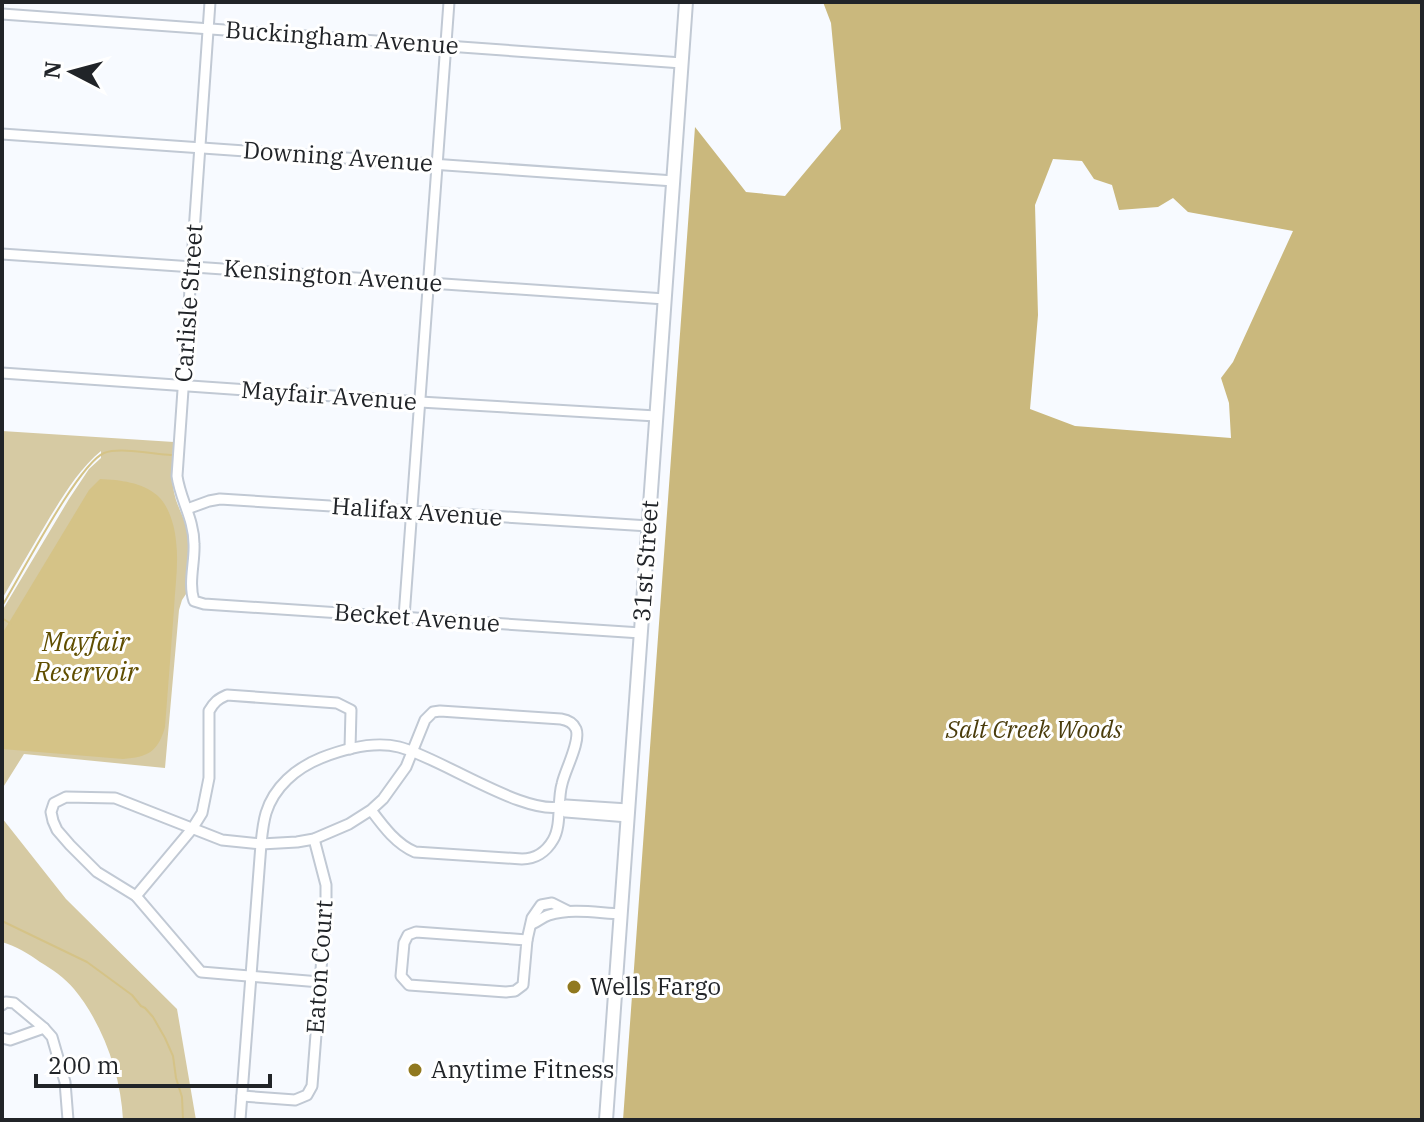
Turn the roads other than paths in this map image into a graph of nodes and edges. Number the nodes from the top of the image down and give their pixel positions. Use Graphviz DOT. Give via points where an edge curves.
graph roads {
  1 [pos="210,2"];
  2 [pos="449,2"];
  3 [pos="686,2"];
  4 [pos="2,14"];
  5 [pos="208,29"];
  6 [pos="446,46"];
  7 [pos="682,63"];
  8 [pos="2,134"];
  9 [pos="201,148"];
  10 [pos="438,163"];
  11 [pos="674,181"];
  12 [pos="2,254"];
  13 [pos="192,267"];
  14 [pos="428,282"];
  15 [pos="665,299"];
  16 [pos="2,373"];
  17 [pos="183,386"];
  18 [pos="420,402"];
  19 [pos="656,416"];
  20 [pos="187,509"];
  21 [pos="412,512"];
  22 [pos="649,526"];
  23 [pos="194,601"];
  24 [pos="404,617"];
  25 [pos="641,633"];
  26 [pos="350,749"];
  27 [pos="413,752"];
  28 [pos="559,808"];
  29 [pos="371,810"];
  30 [pos="628,813"];
  31 [pos="192,829"];
  32 [pos="314,839"];
  33 [pos="261,844"];
  34 [pos="136,896"];
  35 [pos="621,914"];
  36 [pos="527,940"];
  37 [pos="251,977"];
  38 [pos="320,982"];
  39 [pos="6,1003"];
  40 [pos="44,1028"];
  41 [pos="2,1038"];
  42 [pos="242,1096"];
  43 [pos="68,1120"];
  44 [pos="240,1120"];
  45 [pos="606,1120"];
  1 -- 5 [label="street, Carlisle Street"];
  2 -- 6 [label="street"];
  3 -- 7 [label="main road, 31st Street"];
  4 -- 5 [label="street, Buckingham Avenue"];
  5 -- 6 [label="street, Buckingham Avenue"];
  5 -- 9 [label="street, Carlisle Street"];
  6 -- 7 [label="street, Buckingham Avenue"];
  6 -- 10 [label="street"];
  7 -- 11 [label="main road, 31st Street"];
  8 -- 9 [label="street, Downing Avenue"];
  9 -- 10 [label="street, Downing Avenue"];
  9 -- 13 [label="street, Carlisle Street"];
  10 -- 11 [label="street, Downing Avenue"];
  10 -- 14 [label="street"];
  11 -- 15 [label="main road, 31st Street"];
  12 -- 13 [label="street, Kensington Avenue"];
  13 -- 14 [label="street, Kensington Avenue"];
  13 -- 17 [label="street, Carlisle Street"];
  14 -- 15 [label="street, Kensington Avenue"];
  14 -- 18 [label="street"];
  15 -- 19 [label="main road, 31st Street"];
  16 -- 17 [label="street, Mayfair Avenue"];
  17 -- 18 [label="street, Mayfair Avenue"];
  17 -- 20 [label="street, Carlisle Street" via="177,476"];
  18 -- 19 [label="street, Mayfair Avenue"];
  18 -- 21 [label="street"];
  19 -- 22 [label="main road, 31st Street"];
  20 -- 21 [label="street, Halifax Avenue" via="220,499"];
  20 -- 23 [label="street, Carlisle Street" via="195,546"];
  21 -- 22 [label="street, Halifax Avenue"];
  21 -- 24 [label="street"];
  22 -- 25 [label="main road, 31st Street"];
  23 -- 24 [label="street, Becket Avenue"];
  24 -- 25 [label="street, Becket Avenue"];
  25 -- 30 [label="main road, 31st Street"];
  26 -- 27 [label="street" via="380,746"];
  26 -- 31 [label="street" via="351,710 337,703 227,695 219,699 209,711 206,800"];
  26 -- 33 [label="street" via="310,763 278,789 266,813"];
  27 -- 28 [label="street" via="515,799"];
  27 -- 28 [label="street" via="433,712 568,720 577,737"];
  27 -- 29 [label="street" via="398,780"];
  28 -- 29 [label="street" via="555,837 527,860 415,852"];
  28 -- 30 [label="street"];
  29 -- 32 [label="street"];
  30 -- 35 [label="main road, 31st Street"];
  31 -- 33 [label="street" via="222,840"];
  31 -- 34 [label="street"];
  31 -- 34 [label="street" via="115,798 66,797 54,803 53,821 63,837 97,872"];
  32 -- 33 [label="street"];
  32 -- 38 [label="street, Eaton Court" via="326,885"];
  33 -- 37 [label="street"];
  34 -- 37 [label="street" via="201,972"];
  35 -- 36 [label="street" via="543,904"];
  35 -- 45 [label="main road, 31st Street"];
  36 -- 36 [label="street" via="411,933 404,943 401,976 413,985 515,991 523,985"];
  37 -- 38 [label="street"];
  37 -- 42 [label="street"];
  38 -- 42 [label="street, Eaton Court" via="307,1095 295,1100"];
  39 -- 40 [label="street" via="14,1003"];
  40 -- 41 [label="street"];
  40 -- 43 [label="street" via="62,1069"];
  42 -- 44 [label="street"];
}
